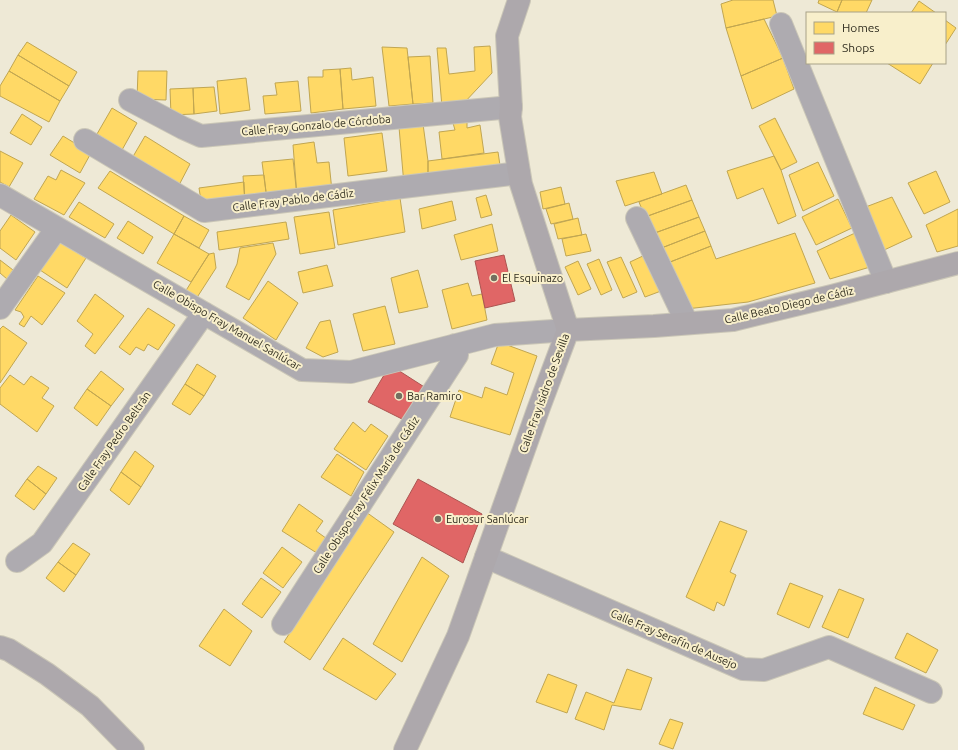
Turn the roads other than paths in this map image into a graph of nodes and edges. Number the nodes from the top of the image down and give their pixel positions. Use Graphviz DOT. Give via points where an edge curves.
graph roads {
  1 [pos="519,0"];
  2 [pos="780,24"];
  3 [pos="130,100"];
  4 [pos="511,107"];
  5 [pos="84,140"];
  6 [pos="519,173"];
  7 [pos="0,195"];
  8 [pos="637,218"];
  9 [pos="57,228"];
  10 [pos="958,263"];
  11 [pos="886,282"];
  12 [pos="0,308"];
  13 [pos="204,313"];
  14 [pos="687,323"];
  15 [pos="568,330"];
  16 [pos="455,345"];
  17 [pos="486,557"];
  18 [pos="17,561"];
  19 [pos="283,624"];
  20 [pos="0,646"];
  21 [pos="931,692"];
  22 [pos="133,750"];
  23 [pos="405,750"];
  1 -- 4 [label="street, Calle Fray Isidro de Sevilla" via="507,36"];
  2 -- 11 [label="street"];
  3 -- 4 [label="street, Calle Fray Gonzalo de Córdoba" via="201,136"];
  4 -- 6 [label="street, Calle Fray Isidro de Sevilla" via="510,117"];
  5 -- 6 [label="street, Calle Fray Pablo de Cádiz" via="204,211"];
  6 -- 15 [label="street, Calle Fray Isidro de Sevilla"];
  7 -- 9 [label="street, Calle Obispo Fray Manuel Sanlúcar"];
  8 -- 14 [label="street"];
  9 -- 12 [label="street"];
  9 -- 13 [label="street, Calle Obispo Fray Manuel Sanlúcar"];
  10 -- 11 [label="street, Calle Beato Diego de Cádiz"];
  11 -- 14 [label="street, Calle Beato Diego de Cádiz" via="733,320"];
  13 -- 16 [label="street, Calle Obispo Fray Manuel Sanlúcar" via="302,370 351,372"];
  13 -- 18 [label="street, Calle Fray Pedro Beltrán" via="42,543"];
  14 -- 15 [label="street, Calle Beato Diego de Cádiz"];
  15 -- 16 [label="street, Calle Obispo Fray Manuel Sanlúcar" via="496,335"];
  15 -- 17 [label="street, Calle Fray Isidro de Sevilla"];
  16 -- 19 [label="street, Calle Obispo Fray Félix María de Cádiz" via="457,355"];
  17 -- 21 [label="street, Calle Fray Serafín de Ausejo" via="743,669 764,670 829,647"];
  17 -- 23 [label="street, Calle Fray Isidro de Sevilla" via="458,636"];
  20 -- 22 [label="street" via="48,674 90,706"];
}
